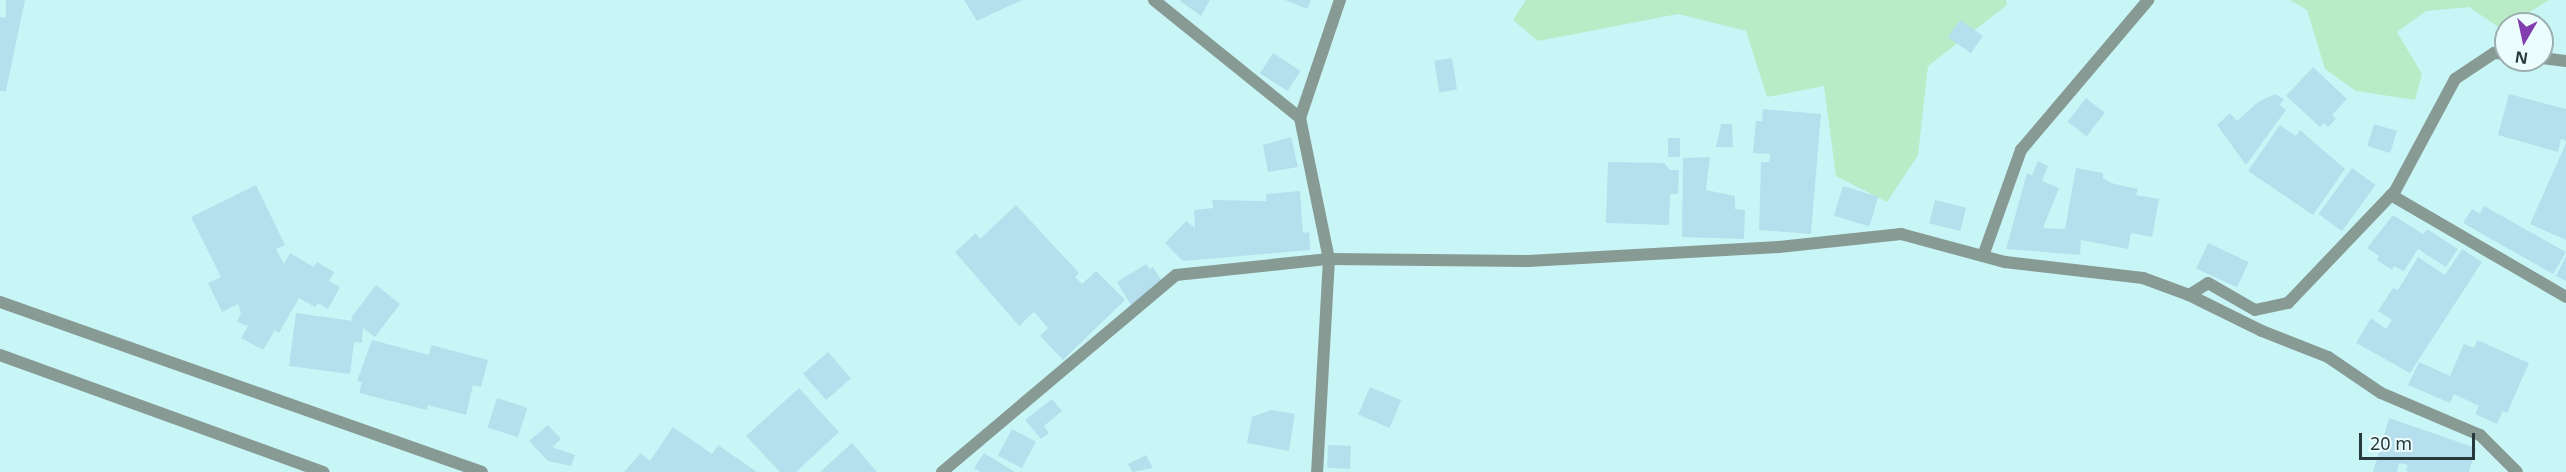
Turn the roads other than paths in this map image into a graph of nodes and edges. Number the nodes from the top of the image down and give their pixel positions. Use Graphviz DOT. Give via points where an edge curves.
graph roads {
  1 [pos="1154,0"];
  2 [pos="1340,0"];
  3 [pos="2148,0"];
  4 [pos="2494,52"];
  5 [pos="1300,118"];
  6 [pos="2391,195"];
  7 [pos="1983,256"];
  8 [pos="1329,259"];
  9 [pos="2188,295"];
  10 [pos="2566,297"];
  11 [pos="0,302"];
  12 [pos="0,355"];
  13 [pos="323,472"];
  14 [pos="482,472"];
  15 [pos="942,472"];
  16 [pos="1317,472"];
  17 [pos="2517,472"];
  1 -- 5 [label="street"];
  2 -- 5 [label="street"];
  3 -- 7 [label="street" via="2021,150"];
  4 -- 6 [label="street" via="2455,79"];
  5 -- 8 [label="street"];
  6 -- 9 [label="street" via="2288,303 2255,310 2208,283"];
  6 -- 10 [label="street"];
  7 -- 8 [label="street" via="1901,234 1779,247 1528,261"];
  7 -- 9 [label="street" via="2143,278"];
  8 -- 15 [label="street" via="1176,275"];
  8 -- 16 [label="street"];
  9 -- 17 [label="street" via="2328,357 2381,393 2480,435"];
  11 -- 14 [label="street"];
  12 -- 13 [label="street"];
}
